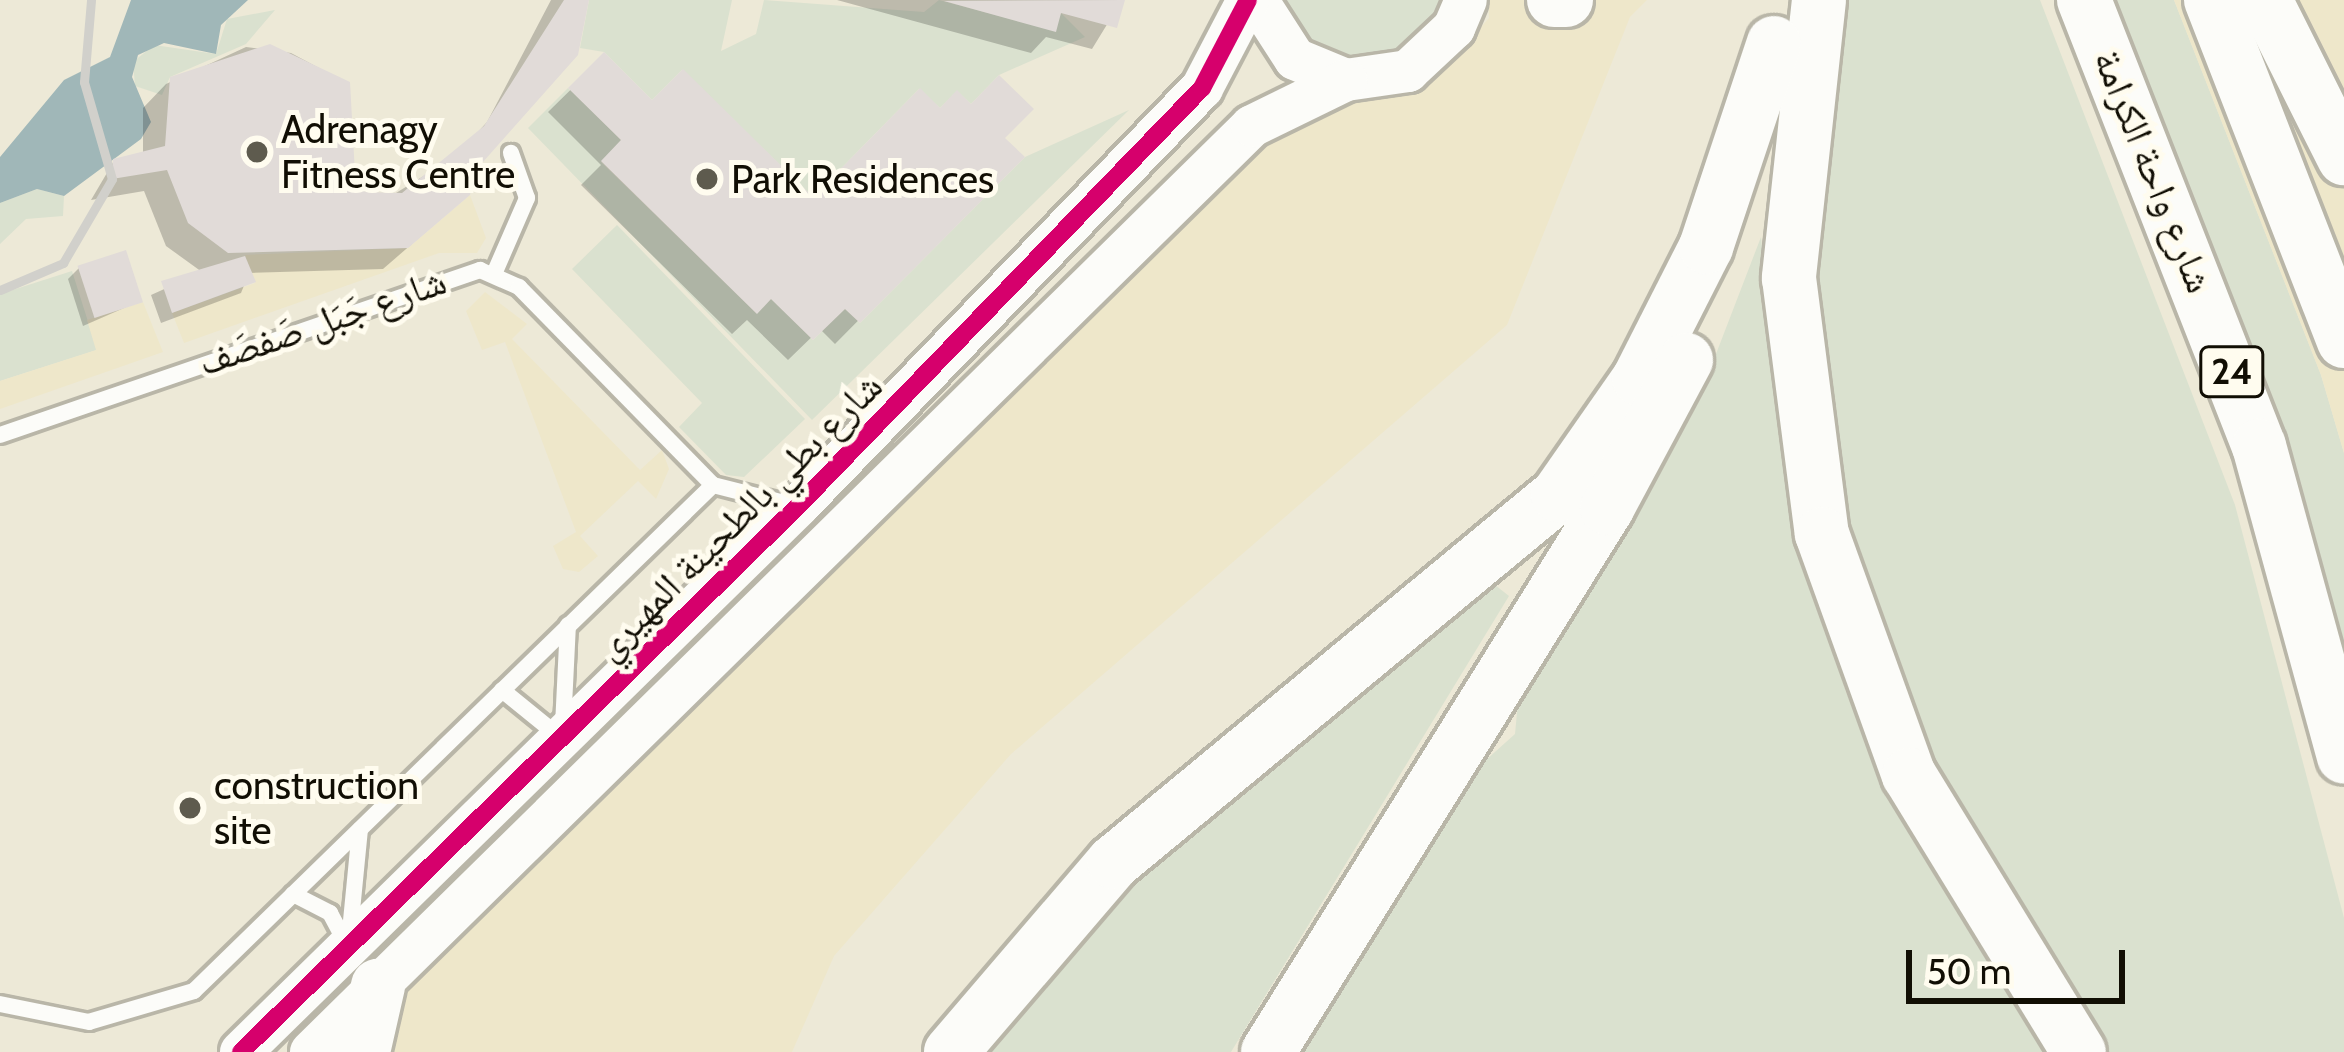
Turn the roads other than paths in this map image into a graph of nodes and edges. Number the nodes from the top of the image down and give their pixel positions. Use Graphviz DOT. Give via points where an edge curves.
graph roads {
  1 [pos="1248,0"];
  2 [pos="1257,0"];
  3 [pos="1466,0"];
  4 [pos="1554,0"];
  5 [pos="1566,0"];
  6 [pos="1819,0"];
  7 [pos="2084,0"];
  8 [pos="2211,0"];
  9 [pos="2265,0"];
  10 [pos="1776,22"];
  11 [pos="1346,80"];
  12 [pos="511,152"];
  13 [pos="2344,158"];
  14 [pos="494,274"];
  15 [pos="2344,341"];
  16 [pos="0,435"];
  17 [pos="712,484"];
  18 [pos="799,505"];
  19 [pos="568,625"];
  20 [pos="502,690"];
  21 [pos="562,739"];
  22 [pos="1239,757"];
  23 [pos="2344,757"];
  24 [pos="360,829"];
  25 [pos="293,894"];
  26 [pos="363,968"];
  27 [pos="0,1004"];
  28 [pos="241,1052"];
  29 [pos="311,1052"];
  30 [pos="363,1052"];
  31 [pos="917,1052"];
  32 [pos="952,1052"];
  33 [pos="1268,1052"];
  34 [pos="2079,1052"];
  1 -- 18 [label="street, شارع بطي بالطحينة المهيري" via="1202,88"];
  2 -- 11 [label="street" via="1295,59"];
  3 -- 11 [label="street, شارع بطي بالطحينة المهيري" via="1444,40 1408,71"];
  4 -- 5 [label="highway"];
  6 -- 34 [label="highway" via="1789,278 1822,534 1909,775"];
  7 -- 23 [label="highway, شارع واحة الكرامة / 24" via="2259,446"];
  8 -- 15 [label="highway"];
  9 -- 13 [label="highway"];
  10 -- 22 [label="highway" via="1706,248 1639,379 1558,495"];
  10 -- 33 [label="highway" via="1747,205 1674,387"];
  11 -- 26 [label="street, شارع بطي بالطحينة المهيري" via="1252,126"];
  12 -- 14 [label="lane" via="527,198"];
  14 -- 16 [label="lane, شارع جَبَل صَفصَف" via="445,275"];
  14 -- 17 [label="lane, شارع جَبَل صَفصَف"];
  17 -- 18 [label="lane"];
  17 -- 19 [label="lane"];
  18 -- 21 [label="street, شارع بطي بالطحينة المهيري"];
  19 -- 20 [label="lane"];
  19 -- 21 [label="lane"];
  20 -- 21 [label="lane"];
  20 -- 24 [label="lane"];
  21 -- 26 [label="street, شارع بطي بالطحينة المهيري"];
  22 -- 31 [label="highway" via="1108,837"];
  22 -- 32 [label="highway" via="1114,862"];
  24 -- 25 [label="lane"];
  24 -- 26 [label="lane"];
  25 -- 26 [label="lane" via="330,913"];
  25 -- 27 [label="lane" via="194,991 153,1010 63,1023"];
  26 -- 28 [label="street, شارع بطي بالطحينة المهيري"];
  26 -- 29 [label="street, شارع بطي بالطحينة المهيري"];
  26 -- 30 [label="highway"];
}
